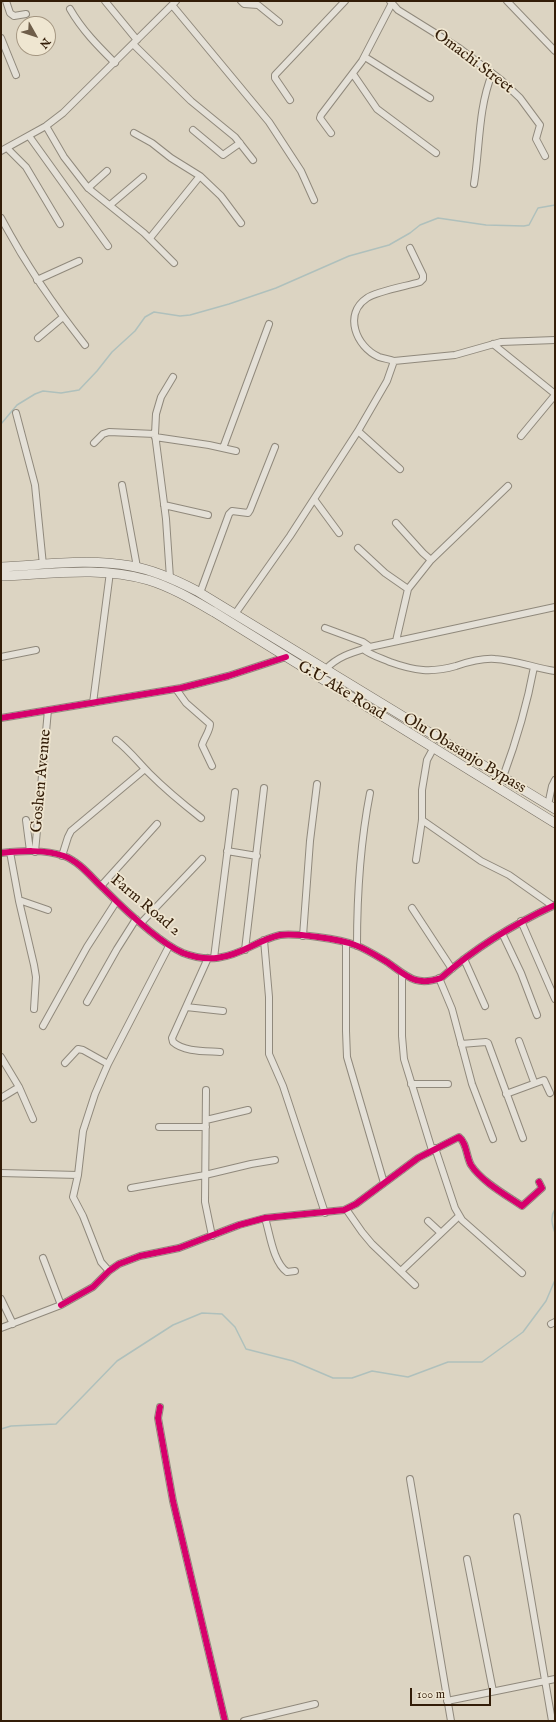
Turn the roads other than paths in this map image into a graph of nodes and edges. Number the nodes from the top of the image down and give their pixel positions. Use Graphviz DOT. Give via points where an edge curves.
graph roads {
  1 [pos="6,1"];
  2 [pos="104,1"];
  3 [pos="240,1"];
  4 [pos="345,1"];
  5 [pos="507,1"];
  6 [pos="391,2"];
  7 [pos="174,3"];
  8 [pos="70,9"];
  9 [pos="26,14"];
  10 [pos="279,22"];
  11 [pos="1,38"];
  12 [pos="135,42"];
  13 [pos="555,51"];
  14 [pos="365,57"];
  15 [pos="115,62"];
  16 [pos="352,74"];
  17 [pos="492,74"];
  18 [pos="16,75"];
  19 [pos="430,98"];
  20 [pos="290,100"];
  21 [pos="46,126"];
  22 [pos="193,130"];
  23 [pos="134,133"];
  24 [pos="331,133"];
  25 [pos="29,136"];
  26 [pos="240,143"];
  27 [pos="7,148"];
  28 [pos="1,151"];
  29 [pos="436,153"];
  30 [pos="545,156"];
  31 [pos="253,160"];
  32 [pos="107,171"];
  33 [pos="200,176"];
  34 [pos="143,177"];
  35 [pos="474,184"];
  36 [pos="88,188"];
  37 [pos="314,200"];
  38 [pos="110,205"];
  39 [pos="1,218"];
  40 [pos="241,223"];
  41 [pos="60,224"];
  42 [pos="150,238"];
  43 [pos="108,246"];
  44 [pos="410,248"];
  45 [pos="80,261"];
  46 [pos="174,263"];
  47 [pos="37,280"];
  48 [pos="63,317"];
  49 [pos="269,324"];
  50 [pos="38,338"];
  51 [pos="555,340"];
  52 [pos="493,344"];
  53 [pos="85,345"];
  54 [pos="394,361"];
  55 [pos="173,377"];
  56 [pos="555,395"];
  57 [pos="16,413"];
  58 [pos="358,431"];
  59 [pos="155,436"];
  60 [pos="521,436"];
  61 [pos="94,443"];
  62 [pos="275,447"];
  63 [pos="223,448"];
  64 [pos="236,451"];
  65 [pos="400,469"];
  66 [pos="122,485"];
  67 [pos="508,486"];
  68 [pos="314,499"];
  69 [pos="164,505"];
  70 [pos="208,516"];
  71 [pos="396,523"];
  72 [pos="339,534"];
  73 [pos="358,548"];
  74 [pos="431,560"];
  75 [pos="43,565"];
  76 [pos="1,567"];
  77 [pos="137,567"];
  78 [pos="110,572"];
  79 [pos="1,576"];
  80 [pos="170,578"];
  81 [pos="408,589"];
  82 [pos="200,593"];
  83 [pos="555,607"];
  84 [pos="235,614"];
  85 [pos="326,628"];
  86 [pos="396,641"];
  87 [pos="370,647"];
  88 [pos="363,649"];
  89 [pos="36,650"];
  90 [pos="1,657"];
  91 [pos="286,657"];
  92 [pos="534,667"];
  93 [pos="326,669"];
  94 [pos="555,671"];
  95 [pos="176,689"];
  96 [pos="93,703"];
  97 [pos="48,710"];
  98 [pos="1,718"];
  99 [pos="116,740"];
  100 [pos="434,747"];
  101 [pos="212,766"];
  102 [pos="145,769"];
  103 [pos="503,777"];
  104 [pos="555,780"];
  105 [pos="317,784"];
  106 [pos="264,788"];
  107 [pos="235,792"];
  108 [pos="370,793"];
  109 [pos="551,807"];
  110 [pos="201,818"];
  111 [pos="26,820"];
  112 [pos="422,820"];
  113 [pos="555,823"];
  114 [pos="157,824"];
  115 [pos="227,851"];
  116 [pos="10,852"];
  117 [pos="32,852"];
  118 [pos="1,853"];
  119 [pos="62,856"];
  120 [pos="257,856"];
  121 [pos="202,859"];
  122 [pos="416,860"];
  123 [pos="101,886"];
  124 [pos="19,900"];
  125 [pos="116,902"];
  126 [pos="554,905"];
  127 [pos="412,908"];
  128 [pos="48,910"];
  129 [pos="136,918"];
  130 [pos="521,921"];
  131 [pos="141,923"];
  132 [pos="502,933"];
  133 [pos="302,936"];
  134 [pos="264,940"];
  135 [pos="346,943"];
  136 [pos="169,946"];
  137 [pos="357,946"];
  138 [pos="245,950"];
  139 [pos="211,958"];
  140 [pos="464,959"];
  141 [pos="452,969"];
  142 [pos="402,974"];
  143 [pos="440,978"];
  144 [pos="555,999"];
  145 [pos="87,1002"];
  146 [pos="485,1006"];
  147 [pos="186,1007"];
  148 [pos="34,1009"];
  149 [pos="223,1011"];
  150 [pos="537,1015"];
  151 [pos="43,1026"];
  152 [pos="519,1041"];
  153 [pos="461,1044"];
  154 [pos="220,1052"];
  155 [pos="1,1057"];
  156 [pos="65,1062"];
  157 [pos="108,1064"];
  158 [pos="534,1082"];
  159 [pos="411,1084"];
  160 [pos="448,1084"];
  161 [pos="19,1087"];
  162 [pos="206,1090"];
  163 [pos="550,1093"];
  164 [pos="506,1094"];
  165 [pos="1,1098"];
  166 [pos="248,1110"];
  167 [pos="32,1119"];
  168 [pos="206,1120"];
  169 [pos="159,1127"];
  170 [pos="206,1127"];
  171 [pos="523,1138"];
  172 [pos="493,1139"];
  173 [pos="434,1149"];
  174 [pos="275,1160"];
  175 [pos="1,1173"];
  176 [pos="78,1175"];
  177 [pos="206,1176"];
  178 [pos="539,1182"];
  179 [pos="384,1183"];
  180 [pos="131,1188"];
  181 [pos="346,1209"];
  182 [pos="325,1212"];
  183 [pos="459,1216"];
  184 [pos="264,1218"];
  185 [pos="428,1221"];
  186 [pos="440,1233"];
  187 [pos="212,1236"];
  188 [pos="43,1258"];
  189 [pos="109,1271"];
  190 [pos="295,1271"];
  191 [pos="401,1271"];
  192 [pos="522,1273"];
  193 [pos="416,1286"];
  194 [pos="1,1299"];
  195 [pos="61,1305"];
  196 [pos="14,1324"];
  197 [pos="1,1328"];
  198 [pos="160,1407"];
  199 [pos="410,1478"];
  200 [pos="517,1517"];
  201 [pos="467,1559"];
  202 [pos="555,1679"];
  203 [pos="546,1681"];
  204 [pos="493,1691"];
  205 [pos="447,1700"];
  206 [pos="315,1704"];
  207 [pos="225,1721"];
  208 [pos="244,1721"];
  209 [pos="451,1721"];
  210 [pos="552,1721"];
  1 -- 9 [label="street" via="10,13 14,16"];
  2 -- 12 [label="street"];
  3 -- 10 [label="street" via="258,6"];
  4 -- 20 [label="street" via="275,75"];
  5 -- 13 [label="street"];
  6 -- 14 [label="street"];
  6 -- 17 [label="street, Omachi Street" via="398,10 459,48"];
  7 -- 12 [label="street"];
  7 -- 37 [label="street" via="269,122 301,171"];
  8 -- 15 [label="street" via="86,32"];
  11 -- 18 [label="street"];
  12 -- 15 [label="street"];
  12 -- 26 [label="street" via="191,101"];
  14 -- 16 [label="street"];
  14 -- 19 [label="street"];
  15 -- 21 [label="street" via="63,113"];
  16 -- 24 [label="street" via="321,115 320,118"];
  16 -- 29 [label="street" via="377,109"];
  17 -- 30 [label="street, Omachi Street" via="516,94 537,119 540,125 536,140"];
  17 -- 35 [label="street" via="480,125"];
  21 -- 25 [label="street"];
  21 -- 36 [label="street" via="64,157"];
  22 -- 26 [label="street" via="223,155"];
  23 -- 33 [label="street"];
  25 -- 27 [label="street"];
  25 -- 43 [label="street"];
  26 -- 31 [label="street"];
  27 -- 28 [label="street"];
  27 -- 41 [label="street" via="26,167"];
  32 -- 36 [label="street"];
  33 -- 40 [label="street" via="222,196"];
  33 -- 42 [label="street"];
  34 -- 38 [label="street"];
  36 -- 38 [label="street"];
  38 -- 42 [label="street"];
  39 -- 47 [label="street"];
  42 -- 46 [label="street"];
  44 -- 54 [label="street" via="424,279 369,296 359,304 355,313 355,328 360,343 379,357"];
  45 -- 47 [label="street"];
  47 -- 48 [label="street"];
  48 -- 50 [label="street"];
  48 -- 53 [label="street"];
  49 -- 63 [label="street"];
  51 -- 52 [label="street"];
  52 -- 54 [label="street" via="455,355"];
  52 -- 56 [label="street"];
  54 -- 58 [label="street" via="387,381"];
  55 -- 59 [label="street" via="161,397 156,414"];
  56 -- 60 [label="street"];
  57 -- 75 [label="street" via="35,484"];
  58 -- 65 [label="street"];
  58 -- 68 [label="street"];
  59 -- 61 [label="street" via="108,432"];
  59 -- 63 [label="street"];
  59 -- 69 [label="street"];
  62 -- 82 [label="street" via="248,513 232,511 229,514"];
  63 -- 64 [label="street"];
  66 -- 77 [label="street"];
  67 -- 74 [label="street"];
  68 -- 72 [label="street"];
  68 -- 84 [label="street"];
  69 -- 70 [label="street"];
  69 -- 80 [label="street"];
  71 -- 74 [label="street"];
  73 -- 81 [label="street" via="385,573"];
  74 -- 81 [label="street"];
  75 -- 76 [label="main road, Olu Obasanjo Bypass"];
  75 -- 77 [label="main road, Olu Obasanjo Bypass" via="94,562"];
  77 -- 80 [label="main road, Olu Obasanjo Bypass"];
  78 -- 79 [label="main road, G.U Ake Road"];
  78 -- 91 [label="main road, G.U Ake Road" via="149,580 170,588"];
  78 -- 96 [label="street"];
  80 -- 82 [label="main road, Olu Obasanjo Bypass"];
  81 -- 86 [label="street"];
  82 -- 84 [label="main road, Olu Obasanjo Bypass"];
  83 -- 86 [label="street"];
  84 -- 93 [label="main road, Olu Obasanjo Bypass"];
  85 -- 87 [label="street"];
  86 -- 87 [label="street"];
  87 -- 88 [label="street"];
  88 -- 92 [label="street" via="410,669 421,671 494,659"];
  88 -- 93 [label="street" via="338,659"];
  89 -- 90 [label="street"];
  91 -- 95 [label="street" via="228,676"];
  91 -- 100 [label="main road, G.U Ake Road"];
  92 -- 94 [label="street"];
  92 -- 103 [label="street" via="529,698"];
  93 -- 103 [label="main road, Olu Obasanjo Bypass"];
  95 -- 96 [label="street"];
  95 -- 101 [label="street" via="186,703 210,724 202,745"];
  96 -- 97 [label="street"];
  97 -- 98 [label="street"];
  97 -- 117 [label="street, Goshen Avenue"];
  99 -- 102 [label="street"];
  100 -- 112 [label="street" via="427,760 422,790"];
  100 -- 113 [label="main road, G.U Ake Road"];
  102 -- 110 [label="street" via="179,802"];
  102 -- 119 [label="street" via="71,831"];
  103 -- 109 [label="main road, Olu Obasanjo Bypass"];
  104 -- 109 [label="street" via="552,786"];
  105 -- 133 [label="street"];
  106 -- 120 [label="street"];
  107 -- 115 [label="street"];
  108 -- 137 [label="street" via="359,864"];
  111 -- 117 [label="street"];
  112 -- 122 [label="street"];
  112 -- 126 [label="street" via="481,861 510,875"];
  114 -- 123 [label="street"];
  115 -- 120 [label="street"];
  115 -- 139 [label="street"];
  116 -- 117 [label="street, Farm Road 2"];
  116 -- 118 [label="street, Farm Road 2"];
  116 -- 124 [label="street"];
  117 -- 119 [label="street, Farm Road 2"];
  119 -- 123 [label="street, Farm Road 2" via="79,864"];
  120 -- 138 [label="street"];
  121 -- 131 [label="street"];
  123 -- 125 [label="street, Farm Road 2"];
  124 -- 128 [label="street"];
  124 -- 148 [label="street" via="36,977"];
  125 -- 129 [label="street, Farm Road 2"];
  125 -- 151 [label="street" via="87,947"];
  126 -- 130 [label="street, Farm Road 2"];
  127 -- 141 [label="street"];
  129 -- 131 [label="street, Farm Road 2"];
  129 -- 145 [label="street"];
  130 -- 132 [label="street, Farm Road 2"];
  130 -- 144 [label="street"];
  131 -- 136 [label="street, Farm Road 2"];
  132 -- 140 [label="street, Farm Road 2"];
  132 -- 150 [label="street"];
  133 -- 134 [label="street, Farm Road 2" via="280,935"];
  133 -- 135 [label="street, Farm Road 2"];
  134 -- 138 [label="street, Farm Road 2"];
  134 -- 182 [label="street" via="269,998 269,1054 285,1093"];
  135 -- 137 [label="street, Farm Road 2"];
  135 -- 179 [label="street" via="347,1057"];
  136 -- 139 [label="street, Farm Road 2" via="199,958"];
  136 -- 157 [label="street"];
  137 -- 142 [label="street, Farm Road 2" via="387,962"];
  138 -- 139 [label="street, Farm Road 2" via="224,958"];
  139 -- 147 [label="street"];
  140 -- 141 [label="street, Farm Road 2"];
  140 -- 146 [label="street"];
  141 -- 143 [label="street, Farm Road 2"];
  142 -- 143 [label="street, Farm Road 2" via="410,979 422,981"];
  142 -- 159 [label="street" via="402,1036 404,1059"];
  143 -- 153 [label="street" via="452,1009"];
  147 -- 149 [label="street"];
  147 -- 154 [label="street" via="172,1042 190,1049"];
  152 -- 158 [label="street"];
  153 -- 164 [label="street" via="488,1042"];
  153 -- 172 [label="street" via="472,1084"];
  155 -- 161 [label="street"];
  156 -- 157 [label="street" via="78,1049"];
  157 -- 176 [label="street" via="83,1130"];
  158 -- 163 [label="street" via="544,1080"];
  158 -- 164 [label="street"];
  159 -- 160 [label="street"];
  159 -- 173 [label="street"];
  161 -- 165 [label="street"];
  161 -- 167 [label="street"];
  162 -- 168 [label="street"];
  164 -- 171 [label="street"];
  166 -- 168 [label="street"];
  168 -- 170 [label="street"];
  169 -- 170 [label="street"];
  170 -- 177 [label="street"];
  173 -- 178 [label="street" via="459,1137 471,1164 492,1185 522,1206 542,1188"];
  173 -- 179 [label="street"];
  173 -- 183 [label="street"];
  174 -- 177 [label="street"];
  175 -- 176 [label="street"];
  176 -- 189 [label="street" via="73,1197 101,1262"];
  177 -- 180 [label="street"];
  177 -- 187 [label="street" via="205,1202"];
  179 -- 181 [label="street"];
  181 -- 182 [label="street"];
  181 -- 191 [label="street" via="362,1232"];
  182 -- 184 [label="street"];
  183 -- 186 [label="street"];
  183 -- 192 [label="street"];
  184 -- 187 [label="street"];
  184 -- 190 [label="street" via="281,1268 287,1272"];
  185 -- 186 [label="street"];
  186 -- 191 [label="street"];
  187 -- 189 [label="street" via="179,1248 140,1256"];
  188 -- 195 [label="street"];
  189 -- 195 [label="street" via="93,1287"];
  191 -- 193 [label="street"];
  194 -- 196 [label="street"];
  195 -- 196 [label="street"];
  196 -- 197 [label="street"];
  198 -- 207 [label="street" via="158,1418 173,1501"];
  199 -- 205 [label="street"];
  200 -- 203 [label="street"];
  201 -- 204 [label="street"];
  202 -- 203 [label="street"];
  203 -- 204 [label="street"];
  203 -- 210 [label="street"];
  204 -- 205 [label="street"];
  205 -- 209 [label="street"];
  206 -- 208 [label="street"];
}
